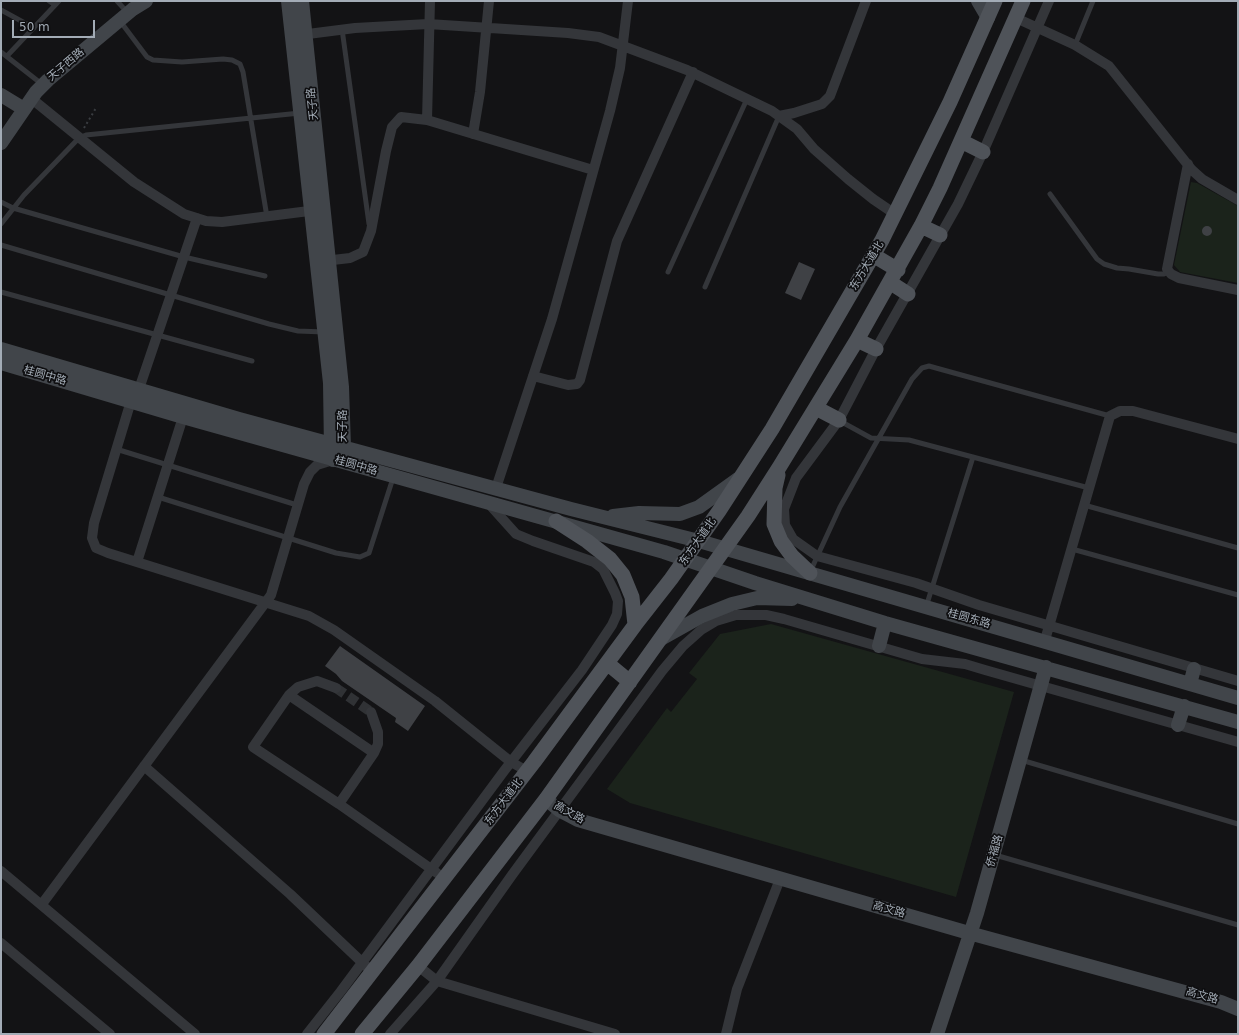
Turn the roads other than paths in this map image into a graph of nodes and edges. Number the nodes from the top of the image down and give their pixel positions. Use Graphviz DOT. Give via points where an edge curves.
graph roads {
  1 [pos="48,1"];
  2 [pos="117,1"];
  3 [pos="288,1"];
  4 [pos="302,1"];
  5 [pos="430,1"];
  6 [pos="489,1"];
  7 [pos="628,1"];
  8 [pos="866,1"];
  9 [pos="978,1"];
  10 [pos="995,1"];
  11 [pos="1023,1"];
  12 [pos="1049,1"];
  13 [pos="1093,1"];
  14 [pos="57,3"];
  15 [pos="133,8"];
  16 [pos="1,10"];
  17 [pos="988,18"];
  18 [pos="1016,18"];
  19 [pos="428,24"];
  20 [pos="34,28"];
  21 [pos="486,28"];
  22 [pos="1038,28"];
  23 [pos="342,29"];
  24 [pos="305,34"];
  25 [pos="291,35"];
  26 [pos="624,45"];
  27 [pos="1075,45"];
  28 [pos="1,52"];
  29 [pos="7,56"];
  30 [pos="693,72"];
  31 [pos="43,85"];
  32 [pos="1,94"];
  33 [pos="747,99"];
  34 [pos="28,104"];
  35 [pos="314,111"];
  36 [pos="300,113"];
  37 [pos="779,116"];
  38 [pos="251,118"];
  39 [pos="427,120"];
  40 [pos="473,134"];
  41 [pos="79,138"];
  42 [pos="960,141"];
  43 [pos="1,143"];
  44 [pos="983,152"];
  45 [pos="1188,164"];
  46 [pos="593,170"];
  47 [pos="1050,194"];
  48 [pos="1238,200"];
  49 [pos="1,202"];
  50 [pos="13,208"];
  51 [pos="317,210"];
  52 [pos="895,214"];
  53 [pos="267,216"];
  54 [pos="197,218"];
  55 [pos="1,224"];
  56 [pos="921,226"];
  57 [pos="371,231"];
  58 [pos="940,235"];
  59 [pos="1,245"];
  60 [pos="873,255"];
  61 [pos="184,257"];
  62 [pos="323,261"];
  63 [pos="668,272"];
  64 [pos="1169,272"];
  65 [pos="265,276"];
  66 [pos="894,276"];
  67 [pos="705,287"];
  68 [pos="1238,290"];
  69 [pos="1,292"];
  70 [pos="908,294"];
  71 [pos="172,296"];
  72 [pos="330,332"];
  73 [pos="158,336"];
  74 [pos="858,340"];
  75 [pos="1,349"];
  76 [pos="876,349"];
  77 [pos="252,362"];
  78 [pos="1,363"];
  79 [pos="533,376"];
  80 [pos="139,389"];
  81 [pos="131,401"];
  82 [pos="816,408"];
  83 [pos="1110,416"];
  84 [pos="183,417"];
  85 [pos="839,420"];
  86 [pos="1238,439"];
  87 [pos="878,440"];
  88 [pos="337,445"];
  89 [pos="116,449"];
  90 [pos="973,457"];
  91 [pos="333,460"];
  92 [pos="168,465"];
  93 [pos="780,466"];
  94 [pos="741,476"];
  95 [pos="393,477"];
  96 [pos="496,488"];
  97 [pos="1089,488"];
  98 [pos="158,497"];
  99 [pos="489,504"];
  100 [pos="297,505"];
  101 [pos="1084,505"];
  102 [pos="603,517"];
  103 [pos="556,521"];
  104 [pos="288,538"];
  105 [pos="699,541"];
  106 [pos="1238,548"];
  107 [pos="724,549"];
  108 [pos="1072,549"];
  109 [pos="817,556"];
  110 [pos="686,559"];
  111 [pos="137,562"];
  112 [pos="712,567"];
  113 [pos="810,573"];
  114 [pos="932,589"];
  115 [pos="1238,595"];
  116 [pos="812,600"];
  117 [pos="265,603"];
  118 [pos="926,607"];
  119 [pos="885,623"];
  120 [pos="635,625"];
  121 [pos="1049,626"];
  122 [pos="661,639"];
  123 [pos="1045,640"];
  124 [pos="879,646"];
  125 [pos="607,663"];
  126 [pos="1046,667"];
  127 [pos="1194,669"];
  128 [pos="1238,681"];
  129 [pos="630,682"];
  130 [pos="1190,684"];
  131 [pos="1040,685"];
  132 [pos="336,688"];
  133 [pos="288,695"];
  134 [pos="1238,698"];
  135 [pos="1184,706"];
  136 [pos="371,712"];
  137 [pos="1238,722"];
  138 [pos="1178,725"];
  139 [pos="1238,742"];
  140 [pos="374,753"];
  141 [pos="1020,760"];
  142 [pos="512,762"];
  143 [pos="144,766"];
  144 [pos="527,771"];
  145 [pos="546,799"];
  146 [pos="338,804"];
  147 [pos="559,810"];
  148 [pos="1238,824"];
  149 [pos="994,854"];
  150 [pos="433,870"];
  151 [pos="1,871"];
  152 [pos="445,879"];
  153 [pos="780,879"];
  154 [pos="42,904"];
  155 [pos="1238,925"];
  156 [pos="969,933"];
  157 [pos="1,943"];
  158 [pos="418,966"];
  159 [pos="368,967"];
  160 [pos="437,981"];
  161 [pos="1238,1009"];
  162 [pos="110,1034"];
  163 [pos="195,1034"];
  164 [pos="307,1034"];
  165 [pos="324,1034"];
  166 [pos="362,1034"];
  167 [pos="390,1034"];
  168 [pos="615,1034"];
  169 [pos="726,1034"];
  170 [pos="937,1034"];
  1 -- 14 [label="lane"];
  2 -- 15 [label="lane"];
  3 -- 25 [label="main road, 天子路"];
  4 -- 24 [label="main road, 天子路"];
  5 -- 19 [label="street"];
  6 -- 21 [label="street"];
  7 -- 26 [label="street"];
  8 -- 37 [label="street" via="830,96 815,107"];
  9 -- 17 [label="main road"];
  10 -- 17 [label="main road, 东方大道北"];
  11 -- 18 [label="main road"];
  12 -- 22 [label="street"];
  13 -- 27 [label="lane"];
  14 -- 20 [label="lane"];
  15 -- 31 [label="main road, 天子西路"];
  15 -- 38 [label="lane" via="147,57 153,60 182,62 223,59 240,64"];
  16 -- 20 [label="lane"];
  17 -- 52 [label="main road, 东方大道北"];
  18 -- 22 [label="street"];
  18 -- 42 [label="main road"];
  19 -- 21 [label="street"];
  19 -- 23 [label="street"];
  19 -- 39 [label="street"];
  20 -- 29 [label="lane"];
  21 -- 26 [label="street" via="583,35"];
  21 -- 40 [label="street"];
  22 -- 27 [label="street"];
  22 -- 44 [label="street"];
  23 -- 24 [label="street"];
  23 -- 57 [label="lane"];
  24 -- 25 [label="street"];
  24 -- 35 [label="main road, 天子路"];
  25 -- 36 [label="main road, 天子路"];
  26 -- 30 [label="street"];
  26 -- 46 [label="street" via="619,75"];
  27 -- 45 [label="street" via="1096,56 1116,72"];
  28 -- 29 [label="lane"];
  29 -- 31 [label="lane"];
  30 -- 33 [label="street"];
  30 -- 79 [label="street" via="617,241 580,380 577,384 568,385"];
  31 -- 34 [label="main road, 天子西路"];
  32 -- 34 [label="main road"];
  33 -- 37 [label="street"];
  33 -- 63 [label="lane"];
  34 -- 41 [label="street"];
  34 -- 43 [label="main road, 天子西路"];
  35 -- 36 [label="lane"];
  35 -- 51 [label="main road, 天子路"];
  36 -- 38 [label="lane"];
  36 -- 51 [label="main road, 天子路"];
  37 -- 52 [label="street" via="797,129 814,149 848,179"];
  37 -- 67 [label="lane"];
  38 -- 41 [label="lane" via="86,135"];
  38 -- 53 [label="lane"];
  39 -- 40 [label="street"];
  39 -- 57 [label="street" via="400,117 392,127"];
  40 -- 46 [label="street"];
  41 -- 50 [label="lane"];
  41 -- 54 [label="street" via="152,194 184,214"];
  42 -- 44 [label="main road"];
  42 -- 56 [label="main road"];
  44 -- 58 [label="street"];
  45 -- 48 [label="street" via="1202,179"];
  45 -- 64 [label="street" via="1167,264"];
  46 -- 79 [label="street" via="552,319"];
  47 -- 64 [label="lane" via="1104,264 1158,274"];
  49 -- 50 [label="lane"];
  50 -- 55 [label="lane"];
  50 -- 61 [label="lane"];
  51 -- 53 [label="street"];
  51 -- 62 [label="main road, 天子路"];
  52 -- 60 [label="main road, 东方大道北"];
  53 -- 54 [label="street" via="222,222"];
  54 -- 61 [label="street"];
  56 -- 58 [label="main road"];
  56 -- 66 [label="main road"];
  57 -- 62 [label="street" via="363,252 358,256"];
  58 -- 70 [label="street"];
  59 -- 71 [label="lane"];
  60 -- 66 [label="main road"];
  60 -- 94 [label="main road, 东方大道北" via="772,430"];
  61 -- 65 [label="lane"];
  61 -- 71 [label="street"];
  62 -- 72 [label="main road, 天子路"];
  64 -- 68 [label="street" via="1184,279"];
  66 -- 70 [label="main road"];
  66 -- 74 [label="main road"];
  69 -- 73 [label="lane"];
  70 -- 76 [label="street"];
  71 -- 72 [label="lane" via="298,331"];
  71 -- 73 [label="street"];
  72 -- 88 [label="main road, 天子路" via="342,387"];
  73 -- 77 [label="lane"];
  73 -- 80 [label="street"];
  74 -- 76 [label="main road"];
  74 -- 82 [label="main road"];
  75 -- 80 [label="main road, 桂圆中路"];
  76 -- 85 [label="street"];
  78 -- 81 [label="main road, 桂圆中路"];
  79 -- 96 [label="street"];
  80 -- 88 [label="main road, 桂圆中路"];
  81 -- 84 [label="main road, 桂圆中路"];
  81 -- 89 [label="street"];
  82 -- 85 [label="main road"];
  82 -- 93 [label="main road"];
  83 -- 86 [label="street" via="1120,411 1133,412"];
  83 -- 87 [label="lane" via="925,366 912,379"];
  83 -- 97 [label="street"];
  84 -- 91 [label="main road, 桂圆中路"];
  84 -- 92 [label="street"];
  85 -- 87 [label="lane"];
  85 -- 109 [label="street" via="796,478 784,509 785,525 793,539"];
  87 -- 90 [label="lane" via="909,440"];
  87 -- 109 [label="lane" via="840,507"];
  88 -- 91 [label="main road, 天子路" via="341,453"];
  88 -- 96 [label="main road, 桂圆中路"];
  89 -- 92 [label="lane"];
  89 -- 111 [label="street" via="94,523 93,542 100,550"];
  90 -- 97 [label="lane"];
  90 -- 114 [label="lane"];
  91 -- 95 [label="main road, 桂圆中路"];
  91 -- 100 [label="street" via="317,465 310,472"];
  92 -- 98 [label="street"];
  92 -- 100 [label="lane"];
  93 -- 107 [label="main road"];
  93 -- 113 [label="main road" via="775,488 774,524 780,541"];
  94 -- 102 [label="main road" via="699,507 680,514 639,513"];
  94 -- 105 [label="main road, 东方大道北"];
  95 -- 99 [label="main road, 桂圆中路"];
  95 -- 104 [label="lane" via="369,553 365,556 344,555"];
  96 -- 102 [label="main road, 桂圆中路"];
  97 -- 101 [label="street"];
  98 -- 104 [label="lane"];
  98 -- 111 [label="street"];
  99 -- 103 [label="main road, 桂圆中路"];
  99 -- 142 [label="street" via="516,534 594,562 603,569 618,601 617,614 604,638"];
  100 -- 104 [label="street"];
  101 -- 106 [label="lane"];
  101 -- 108 [label="street"];
  102 -- 105 [label="main road, 桂圆中路"];
  103 -- 110 [label="main road, 桂圆中路"];
  103 -- 120 [label="main road" via="587,540 610,559 623,575 632,597"];
  104 -- 117 [label="street" via="274,589"];
  105 -- 107 [label="main road, 桂圆东路"];
  105 -- 110 [label="main road, 东方大道北"];
  107 -- 112 [label="main road"];
  107 -- 113 [label="main road, 桂圆东路"];
  108 -- 115 [label="lane"];
  108 -- 121 [label="street"];
  109 -- 113 [label="lane"];
  109 -- 114 [label="street"];
  110 -- 112 [label="main road, 桂圆中路"];
  110 -- 120 [label="main road, 东方大道北"];
  111 -- 117 [label="street"];
  112 -- 116 [label="main road"];
  112 -- 122 [label="main road"];
  113 -- 118 [label="main road, 桂圆东路"];
  114 -- 118 [label="lane"];
  114 -- 121 [label="street"];
  116 -- 119 [label="main road"];
  116 -- 122 [label="main road" via="757,598 732,604 702,616"];
  117 -- 142 [label="street" via="309,616 334,630 435,701"];
  117 -- 143 [label="street"];
  118 -- 123 [label="main road, 桂圆东路"];
  119 -- 124 [label="main road"];
  119 -- 126 [label="main road"];
  120 -- 125 [label="main road, 东方大道北"];
  121 -- 123 [label="street"];
  121 -- 127 [label="street"];
  122 -- 129 [label="main road"];
  123 -- 130 [label="main road, 桂圆东路"];
  124 -- 131 [label="street" via="922,659 965,664"];
  124 -- 147 [label="street" via="766,614 736,615 716,621 683,646 662,671"];
  125 -- 129 [label="main road"];
  125 -- 144 [label="main road, 东方大道北"];
  126 -- 131 [label="main road, 侨福路"];
  126 -- 135 [label="main road"];
  127 -- 128 [label="street"];
  127 -- 130 [label="main road"];
  129 -- 145 [label="main road"];
  130 -- 134 [label="main road, 桂圆东路"];
  131 -- 138 [label="street"];
  131 -- 141 [label="main road, 侨福路"];
  132 -- 133 [label="street" via="317,681 298,687"];
  133 -- 140 [label="street"];
  133 -- 146 [label="street" via="253,747"];
  135 -- 137 [label="main road"];
  135 -- 138 [label="main road"];
  136 -- 140 [label="street" via="378,732 378,744"];
  138 -- 139 [label="street"];
  140 -- 146 [label="street"];
  141 -- 148 [label="lane"];
  141 -- 149 [label="main road, 侨福路"];
  142 -- 144 [label="street"];
  142 -- 150 [label="street"];
  143 -- 154 [label="street"];
  143 -- 159 [label="street" via="290,894"];
  144 -- 152 [label="main road, 东方大道北"];
  145 -- 147 [label="main road, 高文路"];
  145 -- 158 [label="main road"];
  146 -- 150 [label="street"];
  147 -- 153 [label="main road, 高文路" via="578,820"];
  147 -- 160 [label="street"];
  149 -- 155 [label="lane"];
  149 -- 156 [label="main road, 侨福路"];
  150 -- 152 [label="street"];
  150 -- 159 [label="street"];
  151 -- 154 [label="street"];
  152 -- 159 [label="main road, 东方大道北"];
  153 -- 156 [label="main road, 高文路"];
  153 -- 169 [label="street" via="737,989"];
  154 -- 163 [label="street"];
  156 -- 161 [label="main road, 高文路" via="1221,1002"];
  156 -- 170 [label="main road, 侨福路"];
  157 -- 162 [label="street"];
  158 -- 160 [label="street"];
  158 -- 166 [label="main road"];
  159 -- 164 [label="street"];
  159 -- 165 [label="main road, 东方大道北"];
  160 -- 167 [label="street"];
  160 -- 168 [label="street"];
}
